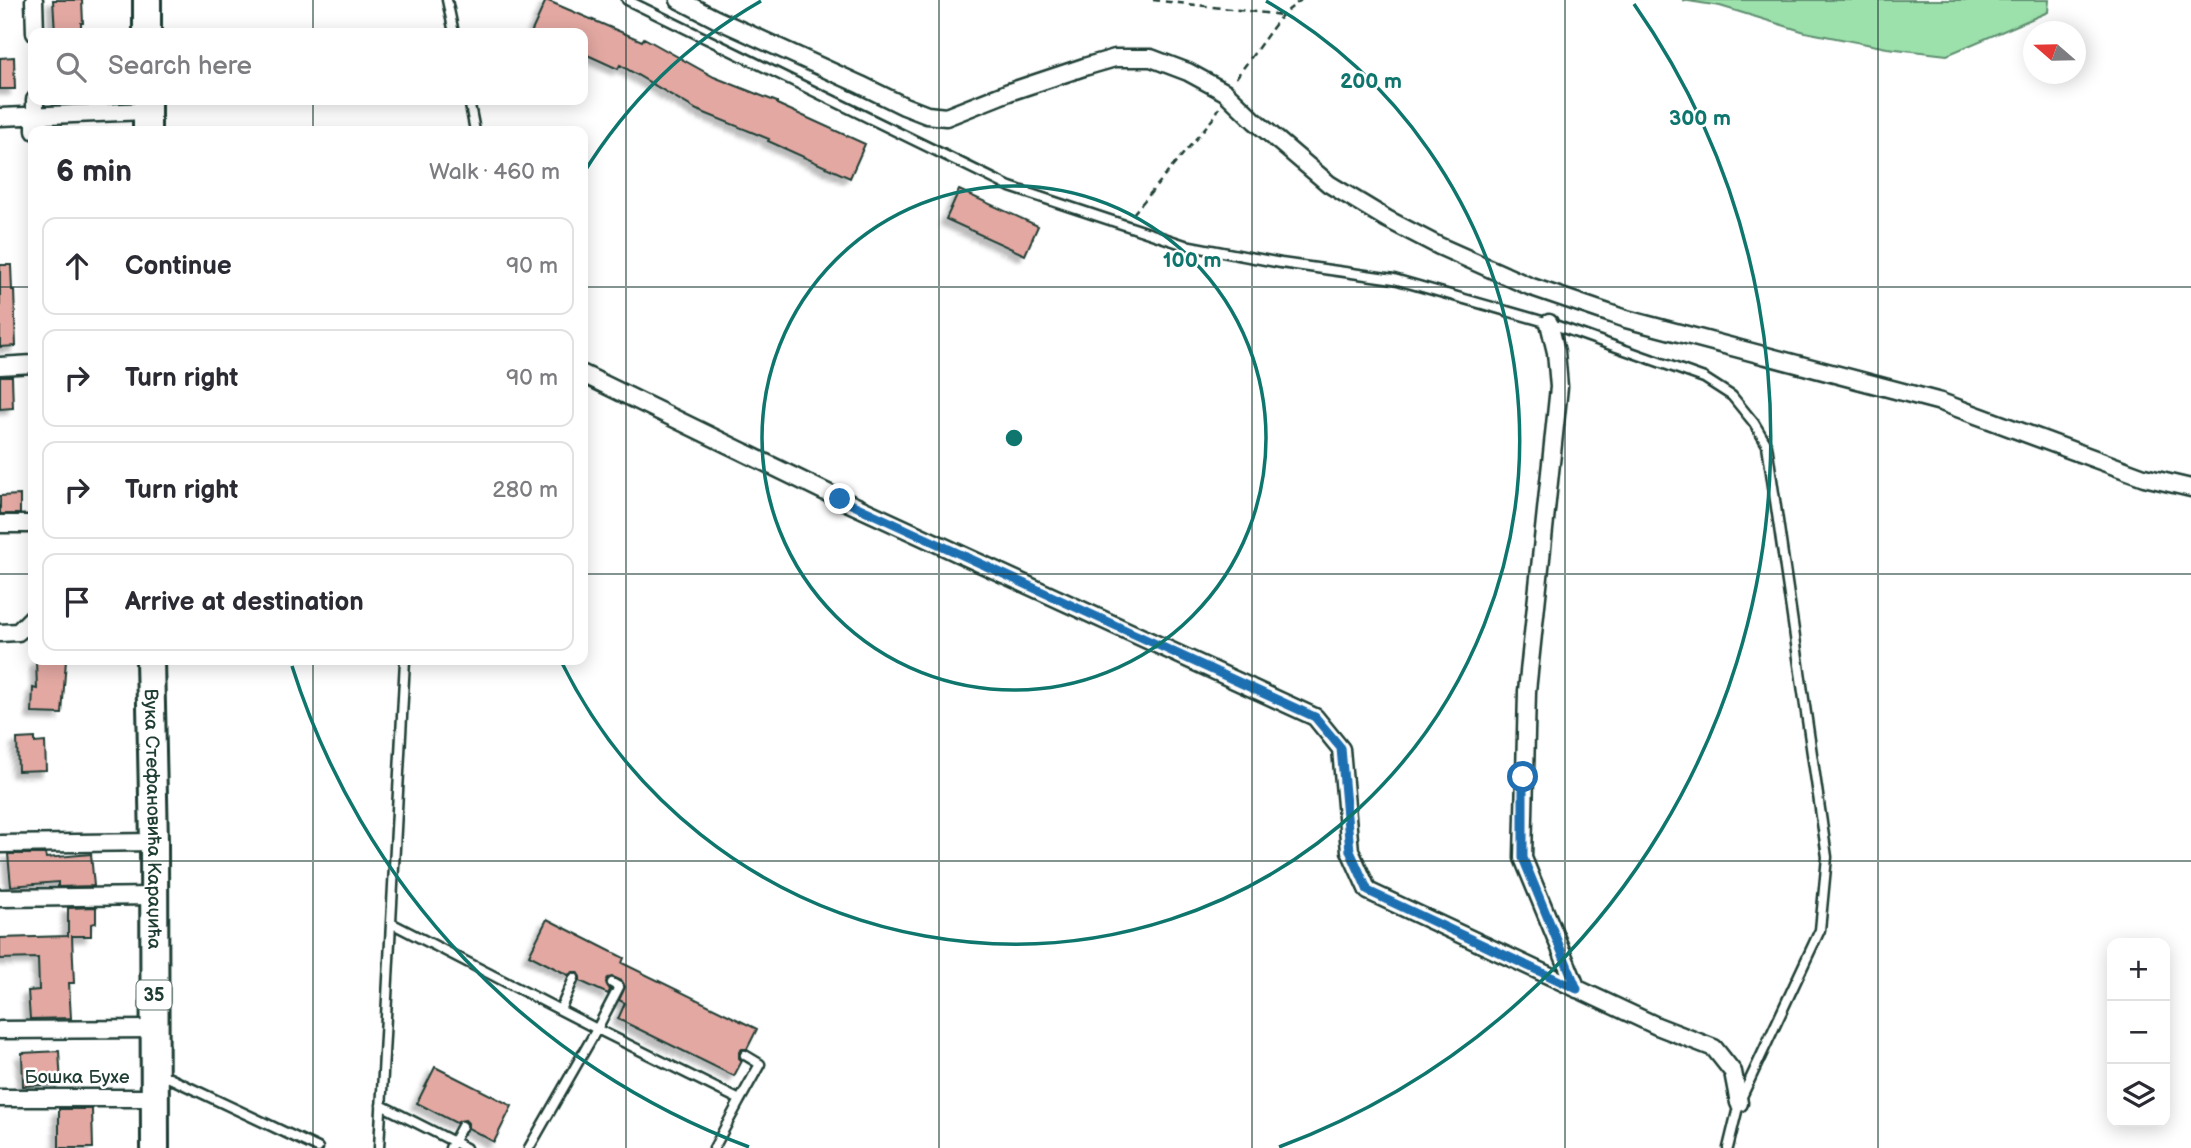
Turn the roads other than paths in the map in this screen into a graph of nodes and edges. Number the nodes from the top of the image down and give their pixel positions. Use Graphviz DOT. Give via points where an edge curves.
graph roads {
  1 [pos="34,0"];
  2 [pos="147,0"];
  3 [pos="447,0"];
  4 [pos="627,0"];
  5 [pos="679,0"];
  6 [pos="35,28"];
  7 [pos="147,28"];
  8 [pos="453,28"];
  9 [pos="470,105"];
  10 [pos="147,114"];
  11 [pos="35,115"];
  12 [pos="0,117"];
  13 [pos="474,126"];
  14 [pos="1549,323"];
  15 [pos="28,364"];
  16 [pos="0,366"];
  17 [pos="588,376"];
  18 [pos="2191,488"];
  19 [pos="0,524"];
  20 [pos="28,524"];
  21 [pos="28,622"];
  22 [pos="0,633"];
  23 [pos="150,665"];
  24 [pos="405,665"];
  25 [pos="154,842"];
  26 [pos="0,844"];
  27 [pos="154,896"];
  28 [pos="0,898"];
  29 [pos="391,923"];
  30 [pos="574,978"];
  31 [pos="612,983"];
  32 [pos="1577,989"];
  33 [pos="560,1010"];
  34 [pos="154,1029"];
  35 [pos="597,1029"];
  36 [pos="0,1030"];
  37 [pos="745,1055"];
  38 [pos="154,1071"];
  39 [pos="0,1098"];
  40 [pos="154,1098"];
  41 [pos="740,1100"];
  42 [pos="1739,1103"];
  43 [pos="381,1105"];
  44 [pos="463,1126"];
  45 [pos="452,1145"];
  46 [pos="155,1148"];
  47 [pos="318,1148"];
  48 [pos="379,1148"];
  49 [pos="466,1148"];
  50 [pos="530,1148"];
  51 [pos="714,1148"];
  52 [pos="1728,1148"];
  1 -- 6 [label="street"];
  2 -- 7 [label="main road"];
  3 -- 8 [label="lane"];
  4 -- 14 [label="lane" via="1010,187 1185,245 1394,279"];
  5 -- 18 [label="street" via="928,115 947,117 1115,58 1150,58 1225,92 1329,184 1387,219 1529,286 1626,320 1941,402 2144,477"];
  9 -- 13 [label="lane"];
  10 -- 11 [label="street"];
  11 -- 12 [label="street"];
  14 -- 32 [label="street" via="1559,387 1527,691 1523,858"];
  14 -- 42 [label="lane" via="1704,378 1732,396 1766,445 1827,857 1820,929"];
  15 -- 16 [label="street"];
  17 -- 32 [label="street" via="840,499 1315,717 1341,748 1350,851 1368,891"];
  19 -- 20 [label="street"];
  21 -- 22 [label="street" via="18,632"];
  23 -- 25 [label="main road, Вука Стефановића Караџића / 35"];
  24 -- 29 [label="lane"];
  25 -- 26 [label="street"];
  25 -- 27 [label="main road, Вука Стефановића Караџића / 35"];
  27 -- 28 [label="street"];
  27 -- 34 [label="main road, Вука Стефановића Караџића / 35"];
  29 -- 33 [label="lane"];
  29 -- 43 [label="lane"];
  30 -- 33 [label="lane"];
  31 -- 35 [label="lane" via="620,987"];
  32 -- 42 [label="street" via="1714,1048 1733,1072"];
  33 -- 35 [label="lane"];
  34 -- 36 [label="street"];
  34 -- 38 [label="main road, Вука Стефановића Караџића / 35"];
  35 -- 41 [label="lane"];
  35 -- 50 [label="lane"];
  37 -- 41 [label="lane" via="760,1063"];
  38 -- 40 [label="main road, Вука Стефановића Караџића / 35"];
  38 -- 47 [label="lane"];
  39 -- 40 [label="street, Бошка Бухе"];
  40 -- 46 [label="main road, Вука Стефановића Караџића / 35"];
  41 -- 51 [label="lane"];
  42 -- 52 [label="lane"];
  43 -- 45 [label="lane"];
  43 -- 48 [label="lane"];
  44 -- 45 [label="lane"];
  45 -- 49 [label="lane"];
}
